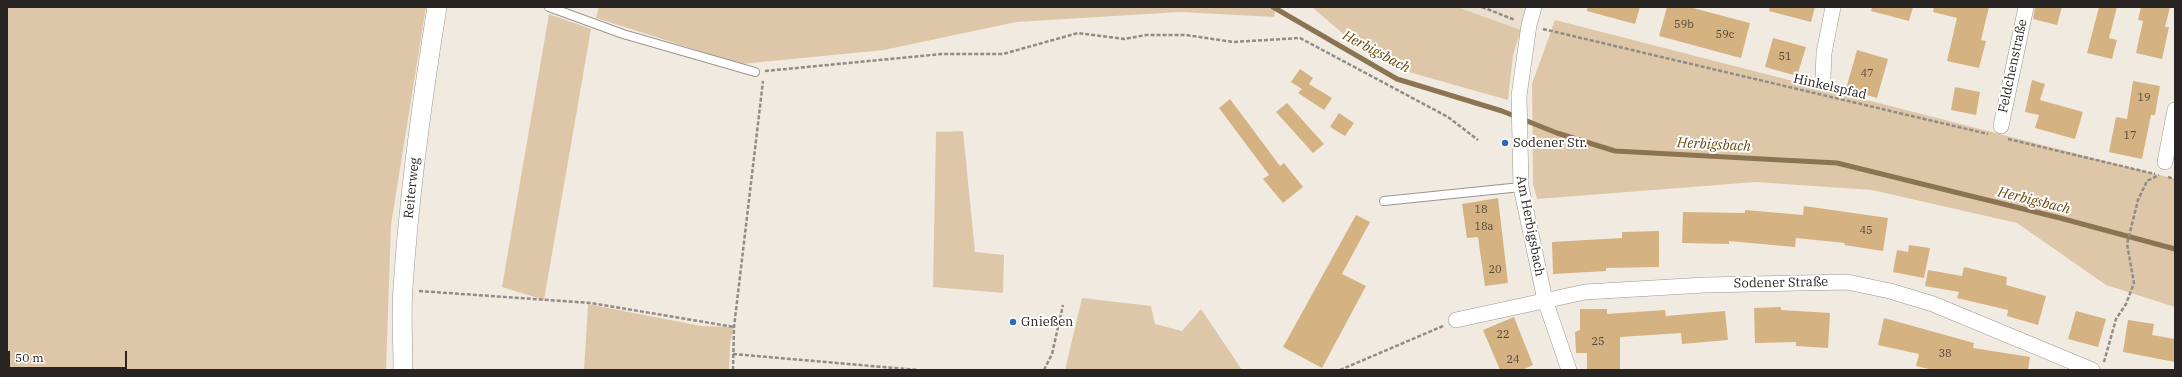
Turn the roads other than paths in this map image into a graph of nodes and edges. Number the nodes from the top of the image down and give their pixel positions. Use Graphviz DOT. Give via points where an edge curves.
graph roads {
  1 [pos="437,7"];
  2 [pos="549,7"];
  3 [pos="1534,7"];
  4 [pos="1833,7"];
  5 [pos="2026,7"];
  6 [pos="755,72"];
  7 [pos="1823,78"];
  8 [pos="2175,110"];
  9 [pos="2000,133"];
  10 [pos="2162,168"];
  11 [pos="1521,188"];
  12 [pos="1384,201"];
  13 [pos="1545,300"];
  14 [pos="1456,320"];
  15 [pos="2098,367"];
  16 [pos="403,370"];
  17 [pos="1569,370"];
  1 -- 16 [label="street, Reiterweg" via="424,86 411,196 403,289"];
  2 -- 6 [label="lane" via="623,34"];
  3 -- 11 [label="street, Am Herbigsbach" via="1519,96"];
  4 -- 7 [label="street" via="1824,53"];
  5 -- 9 [label="street, Feldchenstraße"];
  8 -- 10 [label="street"];
  11 -- 12 [label="lane"];
  11 -- 13 [label="street, Am Herbigsbach"];
  13 -- 14 [label="street, Sodener Straße"];
  13 -- 15 [label="street, Sodener Straße" via="1585,292 1705,285 1847,282 1933,304"];
  13 -- 17 [label="street, Am Herbigsbach"];
}
